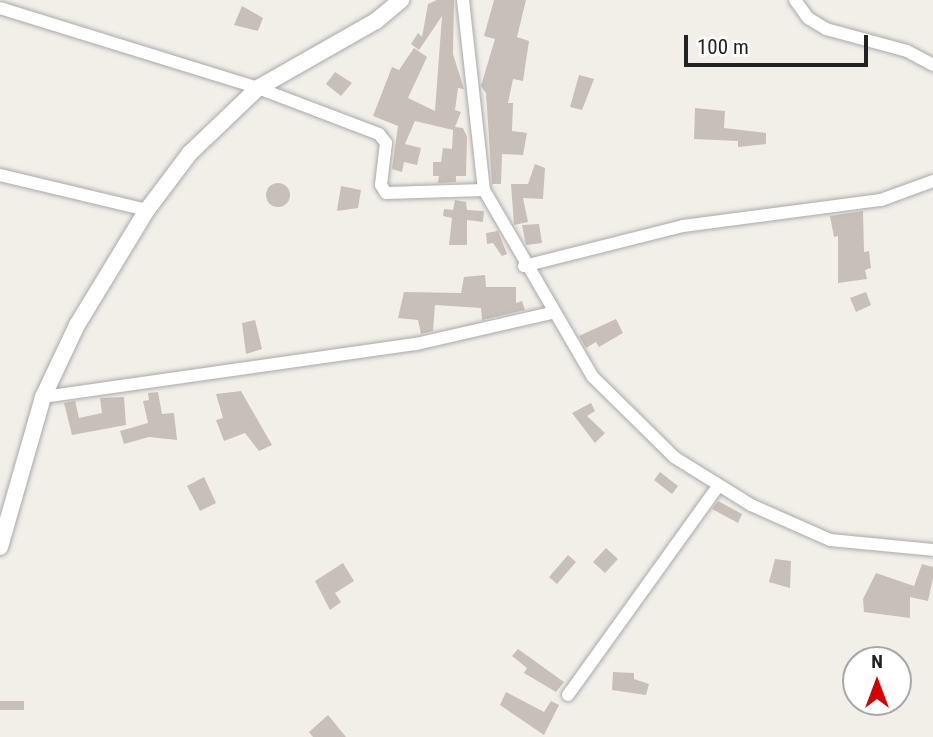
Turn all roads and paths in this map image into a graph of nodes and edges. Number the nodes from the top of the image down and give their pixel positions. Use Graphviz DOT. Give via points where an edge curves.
graph roads {
  1 [pos="401,0"];
  2 [pos="463,0"];
  3 [pos="795,0"];
  4 [pos="0,8"];
  5 [pos="933,65"];
  6 [pos="258,88"];
  7 [pos="0,175"];
  8 [pos="933,181"];
  9 [pos="484,190"];
  10 [pos="147,210"];
  11 [pos="524,266"];
  12 [pos="551,313"];
  13 [pos="43,397"];
  14 [pos="718,486"];
  15 [pos="2,528"];
  16 [pos="0,547"];
  17 [pos="933,550"];
  18 [pos="568,695"];
  1 -- 6 [label="street"];
  2 -- 9 [label="street"];
  3 -- 5 [label="street" via="808,18 826,29 907,51"];
  4 -- 6 [label="street"];
  6 -- 9 [label="street" via="379,134 386,143 381,186 386,193"];
  6 -- 10 [label="street" via="190,153"];
  7 -- 10 [label="street"];
  8 -- 11 [label="street" via="881,200 683,226"];
  9 -- 11 [label="street"];
  10 -- 13 [label="street" via="76,325"];
  11 -- 12 [label="street"];
  12 -- 13 [label="street" via="416,344"];
  12 -- 14 [label="street" via="593,377 674,457"];
  13 -- 15 [label="street"];
  14 -- 17 [label="street" via="830,540"];
  14 -- 18 [label="street"];
  15 -- 16 [label="street"];
}
